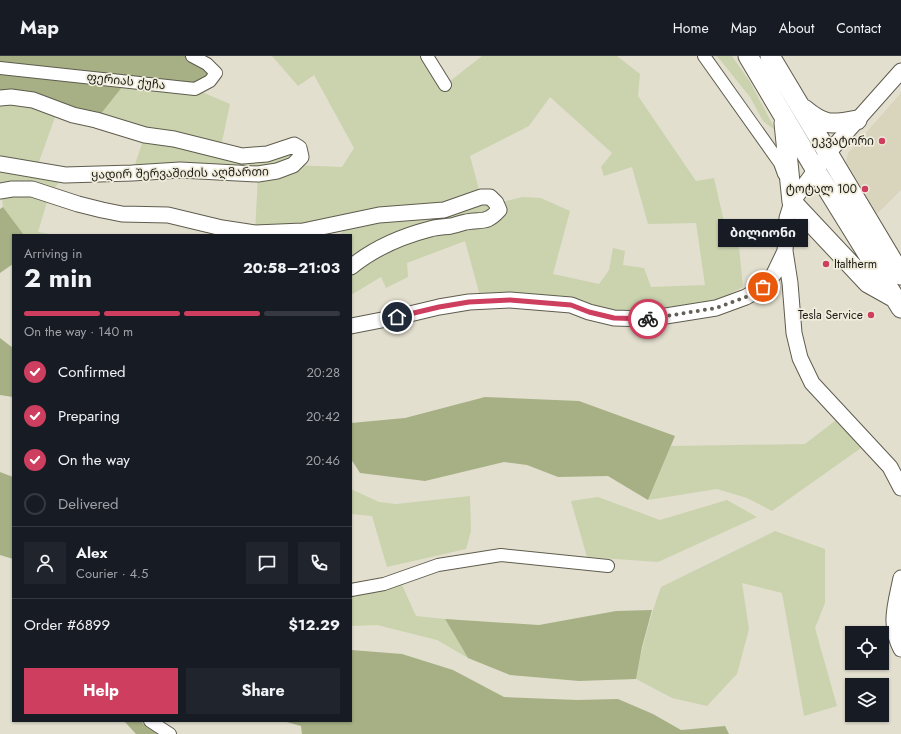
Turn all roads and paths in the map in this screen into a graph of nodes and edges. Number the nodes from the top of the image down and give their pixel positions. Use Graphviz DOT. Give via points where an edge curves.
graph roads {
  1 [pos="192,56"];
  2 [pos="427,56"];
  3 [pos="704,56"];
  4 [pos="748,56"];
  5 [pos="770,56"];
  6 [pos="0,68"];
  7 [pos="901,72"];
  8 [pos="445,85"];
  9 [pos="0,98"];
  10 [pos="791,109"];
  11 [pos="858,120"];
  12 [pos="828,153"];
  13 [pos="0,164"];
  14 [pos="815,169"];
  15 [pos="0,191"];
  16 [pos="792,202"];
  17 [pos="785,251"];
  18 [pos="352,266"];
  19 [pos="901,275"];
  20 [pos="898,303"];
  21 [pos="352,326"];
  22 [pos="901,488"];
  23 [pos="608,566"];
  24 [pos="901,578"];
  25 [pos="352,590"];
  26 [pos="901,649"];
  27 [pos="152,722"];
  28 [pos="170,734"];
  1 -- 6 [label="street, ფერიას ქუჩა" via="207,64 216,74 210,81 195,89"];
  2 -- 8 [label="street"];
  3 -- 16 [label="street" via="780,163"];
  4 -- 10 [label="main road"];
  5 -- 10 [label="main road"];
  7 -- 11 [label="street"];
  9 -- 13 [label="street, ყადირ შერვაშიძის აღმართი" via="33,100 73,116 242,156 267,154 294,145 299,148 301,157 293,165 258,174 180,170 65,175"];
  10 -- 11 [label="main road" via="826,123 837,124"];
  10 -- 12 [label="main road"];
  10 -- 14 [label="main road"];
  10 -- 16 [label="main road"];
  11 -- 12 [label="street"];
  12 -- 14 [label="street"];
  12 -- 19 [label="main road"];
  14 -- 16 [label="street"];
  14 -- 20 [label="main road"];
  15 -- 18 [label="street" via="32,189 78,204 122,214 168,215 255,232 303,231 379,216 444,210 481,197 490,197 496,202 499,210 491,218 417,233 361,259"];
  16 -- 17 [label="street" via="787,218"];
  16 -- 20 [label="main road" via="868,283"];
  17 -- 21 [label="street" via="774,274 763,287 746,297 716,308 646,320 614,318 571,305 510,300 469,302"];
  17 -- 22 [label="street" via="794,333 800,358 812,383 890,466"];
  23 -- 25 [label="street" via="501,555 438,566 384,584"];
  24 -- 26 [label="street" via="893,616 897,641"];
  27 -- 28 [label="street"];
}
